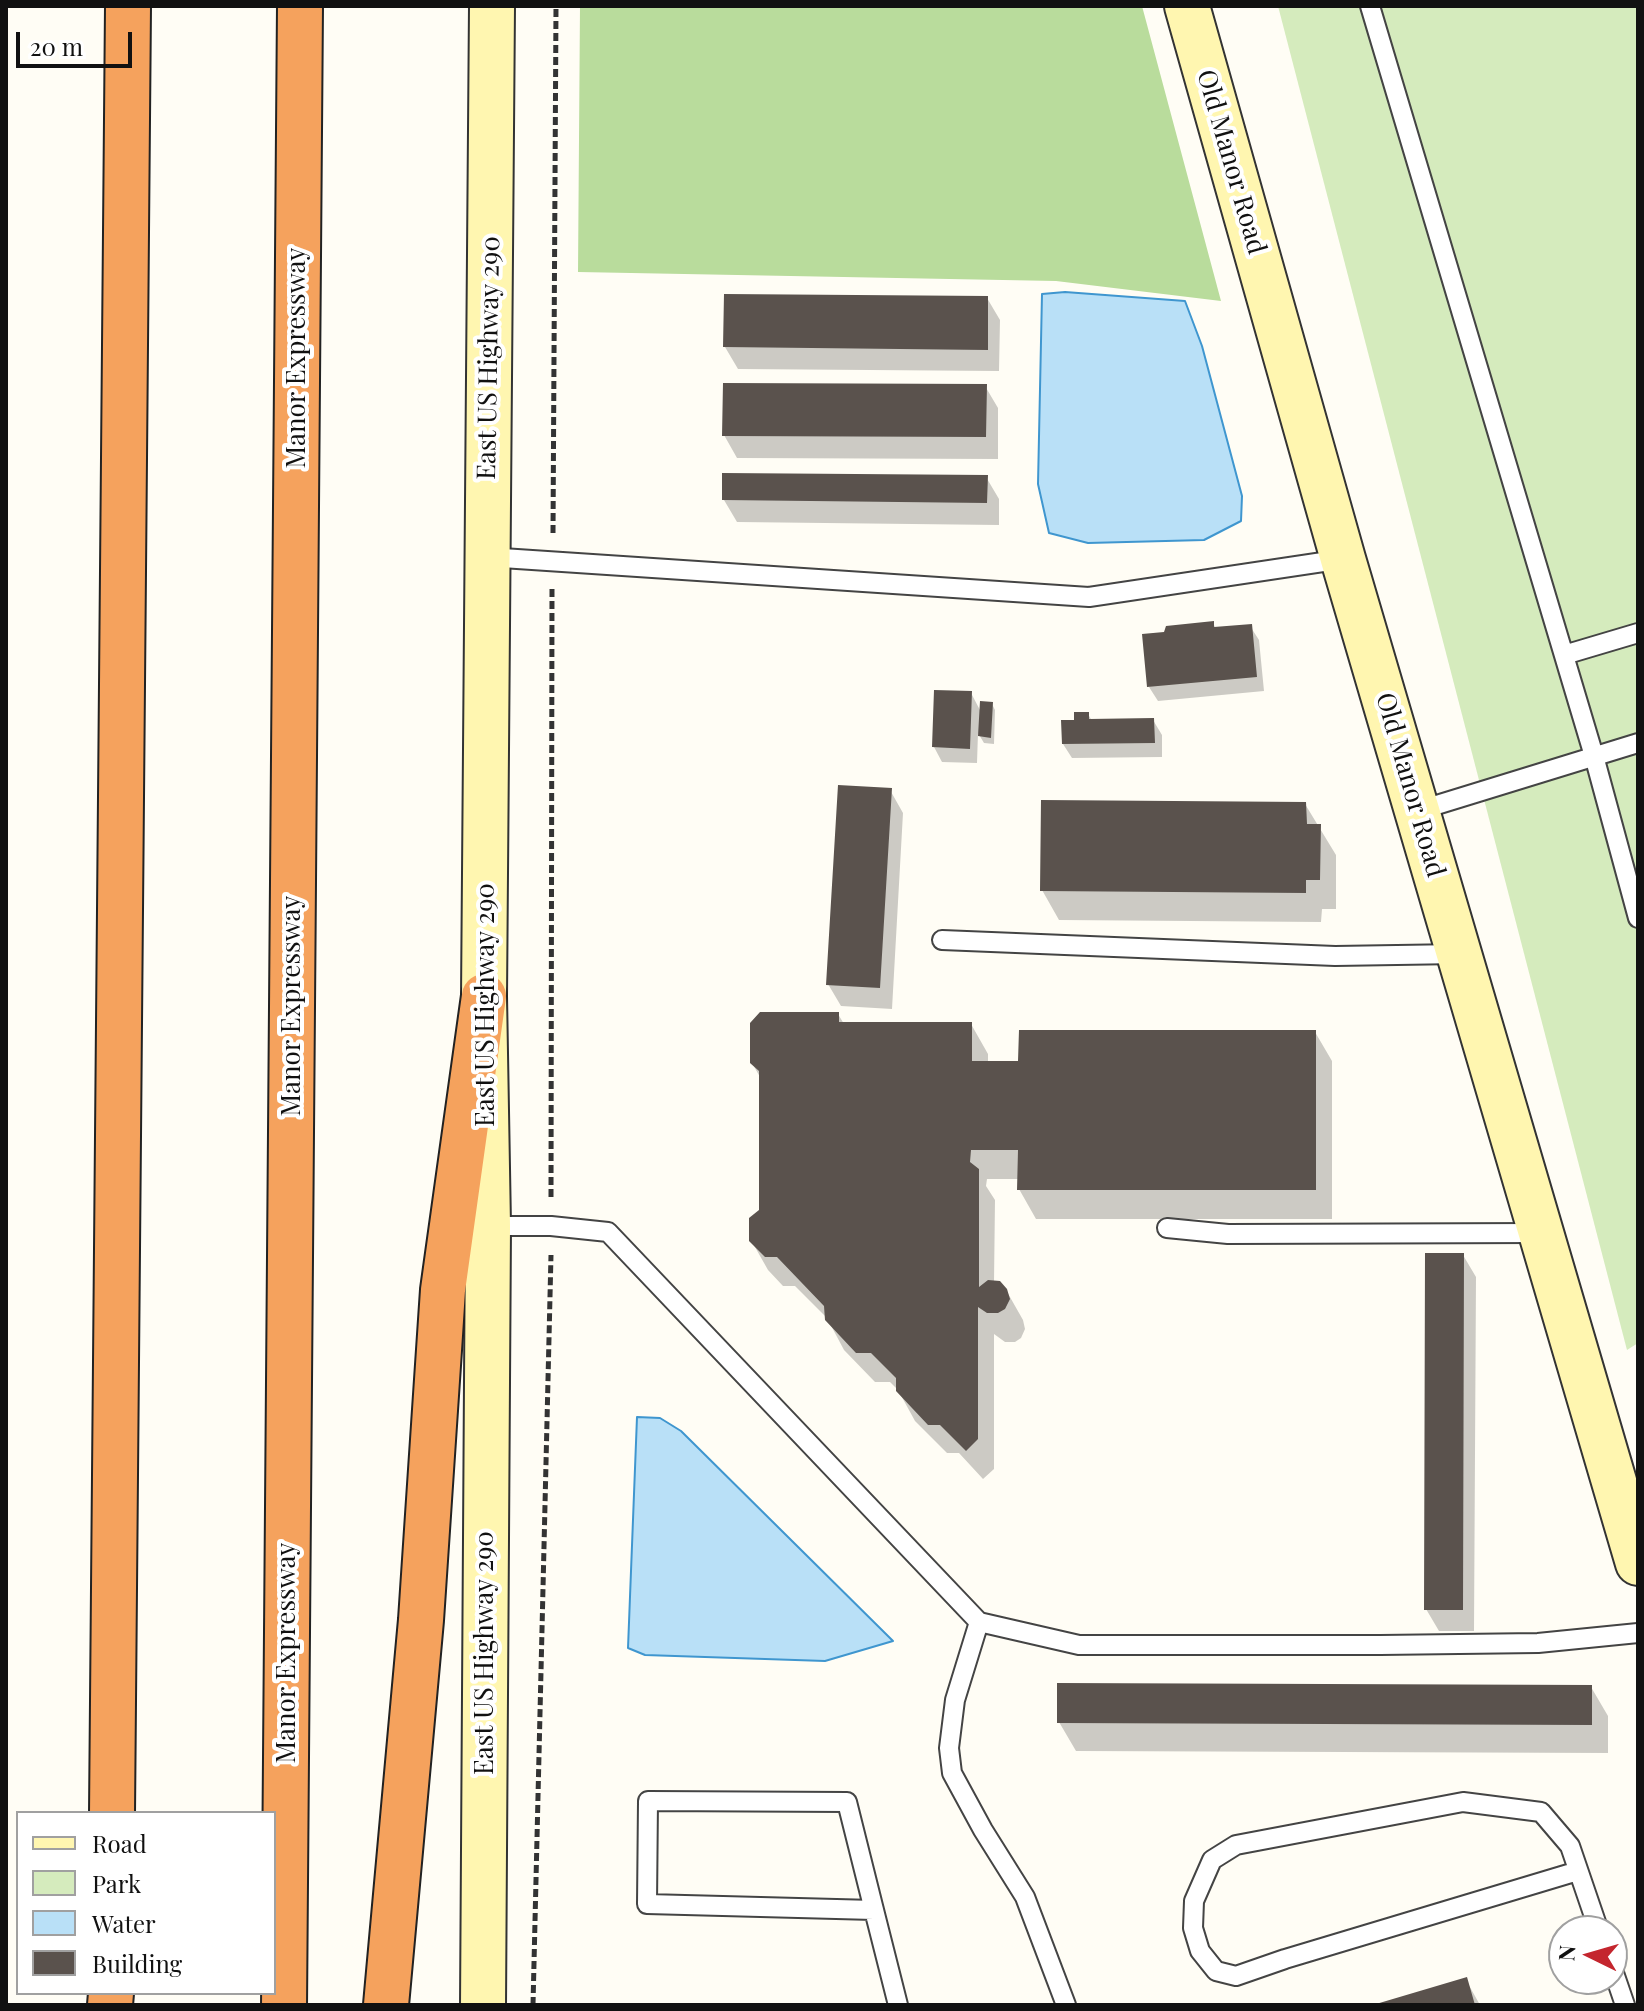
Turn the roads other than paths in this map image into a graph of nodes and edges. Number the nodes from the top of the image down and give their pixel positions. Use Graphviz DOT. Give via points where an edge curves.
graph roads {
  1 [pos="128,6"];
  2 [pos="300,6"];
  3 [pos="492,6"];
  4 [pos="1187,6"];
  5 [pos="1370,6"];
  6 [pos="487,557"];
  7 [pos="1343,559"];
  8 [pos="1638,633"];
  9 [pos="1564,655"];
  10 [pos="1638,743"];
  11 [pos="1594,756"];
  12 [pos="1417,811"];
  13 [pos="1630,856"];
  14 [pos="1638,918"];
  15 [pos="942,940"];
  16 [pos="1459,954"];
  17 [pos="484,996"];
  18 [pos="488,1226"];
  19 [pos="1167,1228"];
  20 [pos="1542,1233"];
  21 [pos="1638,1563"];
  22 [pos="979,1622"];
  23 [pos="1638,1633"];
  24 [pos="112,1811"];
  25 [pos="1578,1871"];
  26 [pos="874,1910"];
  27 [pos="1593,1915"];
  28 [pos="284,2005"];
  29 [pos="386,2005"];
  30 [pos="483,2005"];
  31 [pos="898,2005"];
  32 [pos="1066,2005"];
  1 -- 24 [label="highway"];
  2 -- 28 [label="highway, Manor Expressway"];
  3 -- 6 [label="main road, East US Highway 290"];
  4 -- 7 [label="main road, Old Manor Road"];
  5 -- 9 [label="lane"];
  6 -- 7 [label="lane" via="1089,597"];
  6 -- 17 [label="main road, East US Highway 290"];
  7 -- 12 [label="main road, Old Manor Road"];
  8 -- 9 [label="lane"];
  9 -- 11 [label="lane"];
  10 -- 11 [label="lane"];
  11 -- 12 [label="lane"];
  11 -- 13 [label="lane"];
  12 -- 16 [label="main road, Old Manor Road"];
  13 -- 14 [label="lane"];
  15 -- 16 [label="lane" via="1335,956"];
  16 -- 20 [label="main road, Old Manor Road"];
  17 -- 18 [label="main road, East US Highway 290"];
  17 -- 29 [label="highway" via="443,1290 421,1620"];
  18 -- 22 [label="lane" via="608,1232"];
  18 -- 30 [label="main road, East US Highway 290"];
  19 -- 20 [label="lane" via="1228,1234"];
  20 -- 21 [label="main road, Old Manor Road"];
  22 -- 23 [label="lane" via="1079,1645 1538,1643"];
  22 -- 32 [label="lane" via="955,1700 949,1748 952,1773 1025,1897"];
  25 -- 25 [label="lane" via="1570,1846 1541,1812 1463,1802 1236,1845 1212,1860 1194,1901 1193,1928 1200,1951 1216,1971 1236,1976"];
  25 -- 27 [label="lane"];
  26 -- 26 [label="lane" via="847,1802 648,1801 647,1904"];
  26 -- 31 [label="lane"];
}
